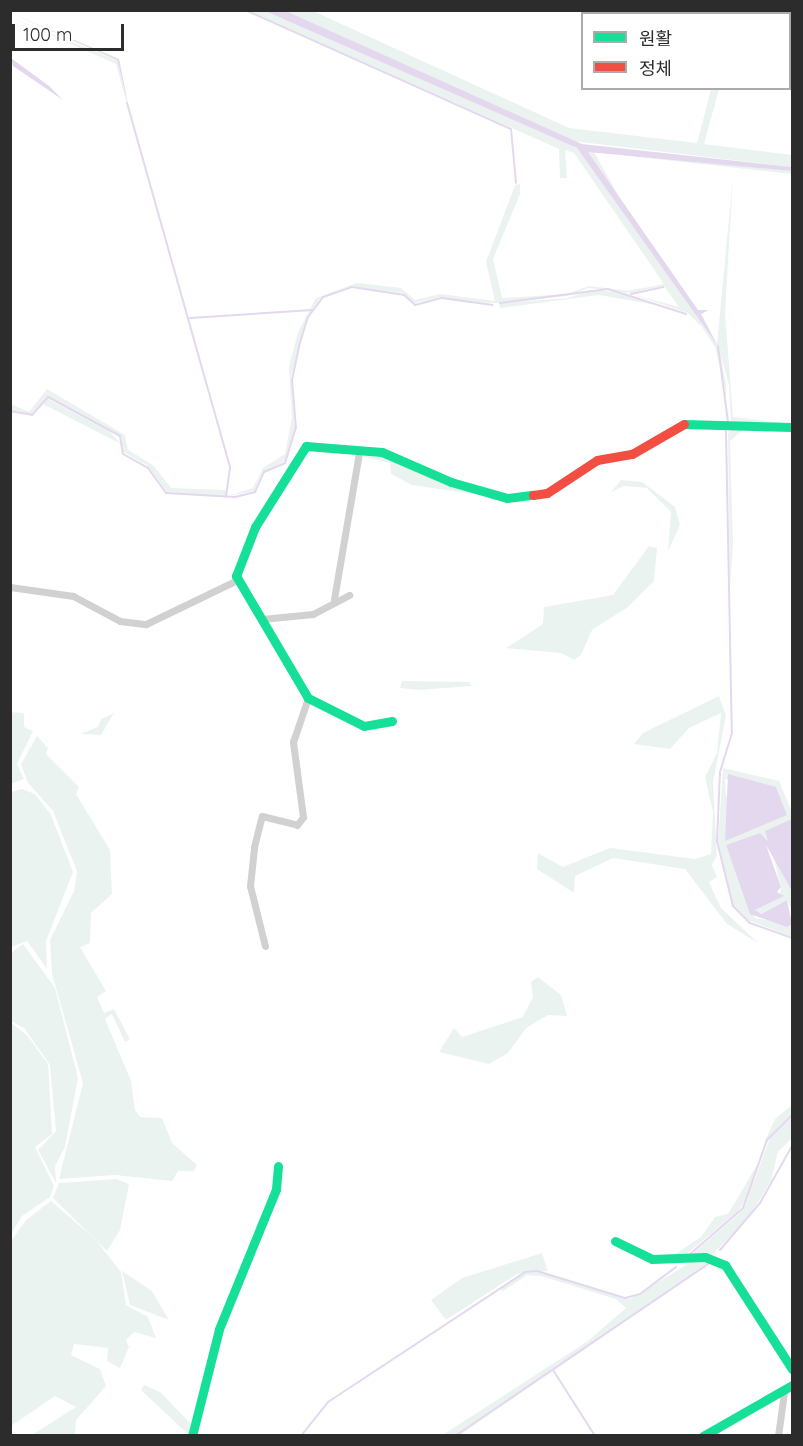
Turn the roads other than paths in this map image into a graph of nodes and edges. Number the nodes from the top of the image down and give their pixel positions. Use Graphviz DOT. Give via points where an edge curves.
graph roads {
  1 [pos="792,427"];
  2 [pos="358,453"];
  3 [pos="237,580"];
  4 [pos="10,587"];
  5 [pos="349,596"];
  6 [pos="334,599"];
  7 [pos="262,619"];
  8 [pos="308,698"];
  9 [pos="392,721"];
  10 [pos="265,946"];
  11 [pos="278,1166"];
  12 [pos="615,1241"];
  13 [pos="792,1369"];
  14 [pos="792,1385"];
  15 [pos="784,1392"];
  16 [pos="192,1436"];
  17 [pos="703,1436"];
  18 [pos="778,1436"];
  1 -- 2 [label="street" via="685,423 632,454 597,460 546,493 507,498 450,482 382,452"];
  2 -- 3 [label="street" via="317,443 300,451 237,561"];
  2 -- 6 [label="street"];
  3 -- 4 [label="street" via="146,624 120,621 73,596"];
  3 -- 7 [label="street"];
  5 -- 6 [label="street"];
  6 -- 7 [label="street" via="313,614"];
  7 -- 8 [label="street"];
  8 -- 9 [label="street" via="364,726"];
  8 -- 10 [label="street" via="293,742 303,817 297,825 262,816 254,847 251,894"];
  11 -- 16 [label="street" via="276,1189 219,1329"];
  12 -- 13 [label="street" via="652,1259 705,1257 725,1265"];
  14 -- 15 [label="street"];
  15 -- 17 [label="street"];
  15 -- 18 [label="street"];
}
